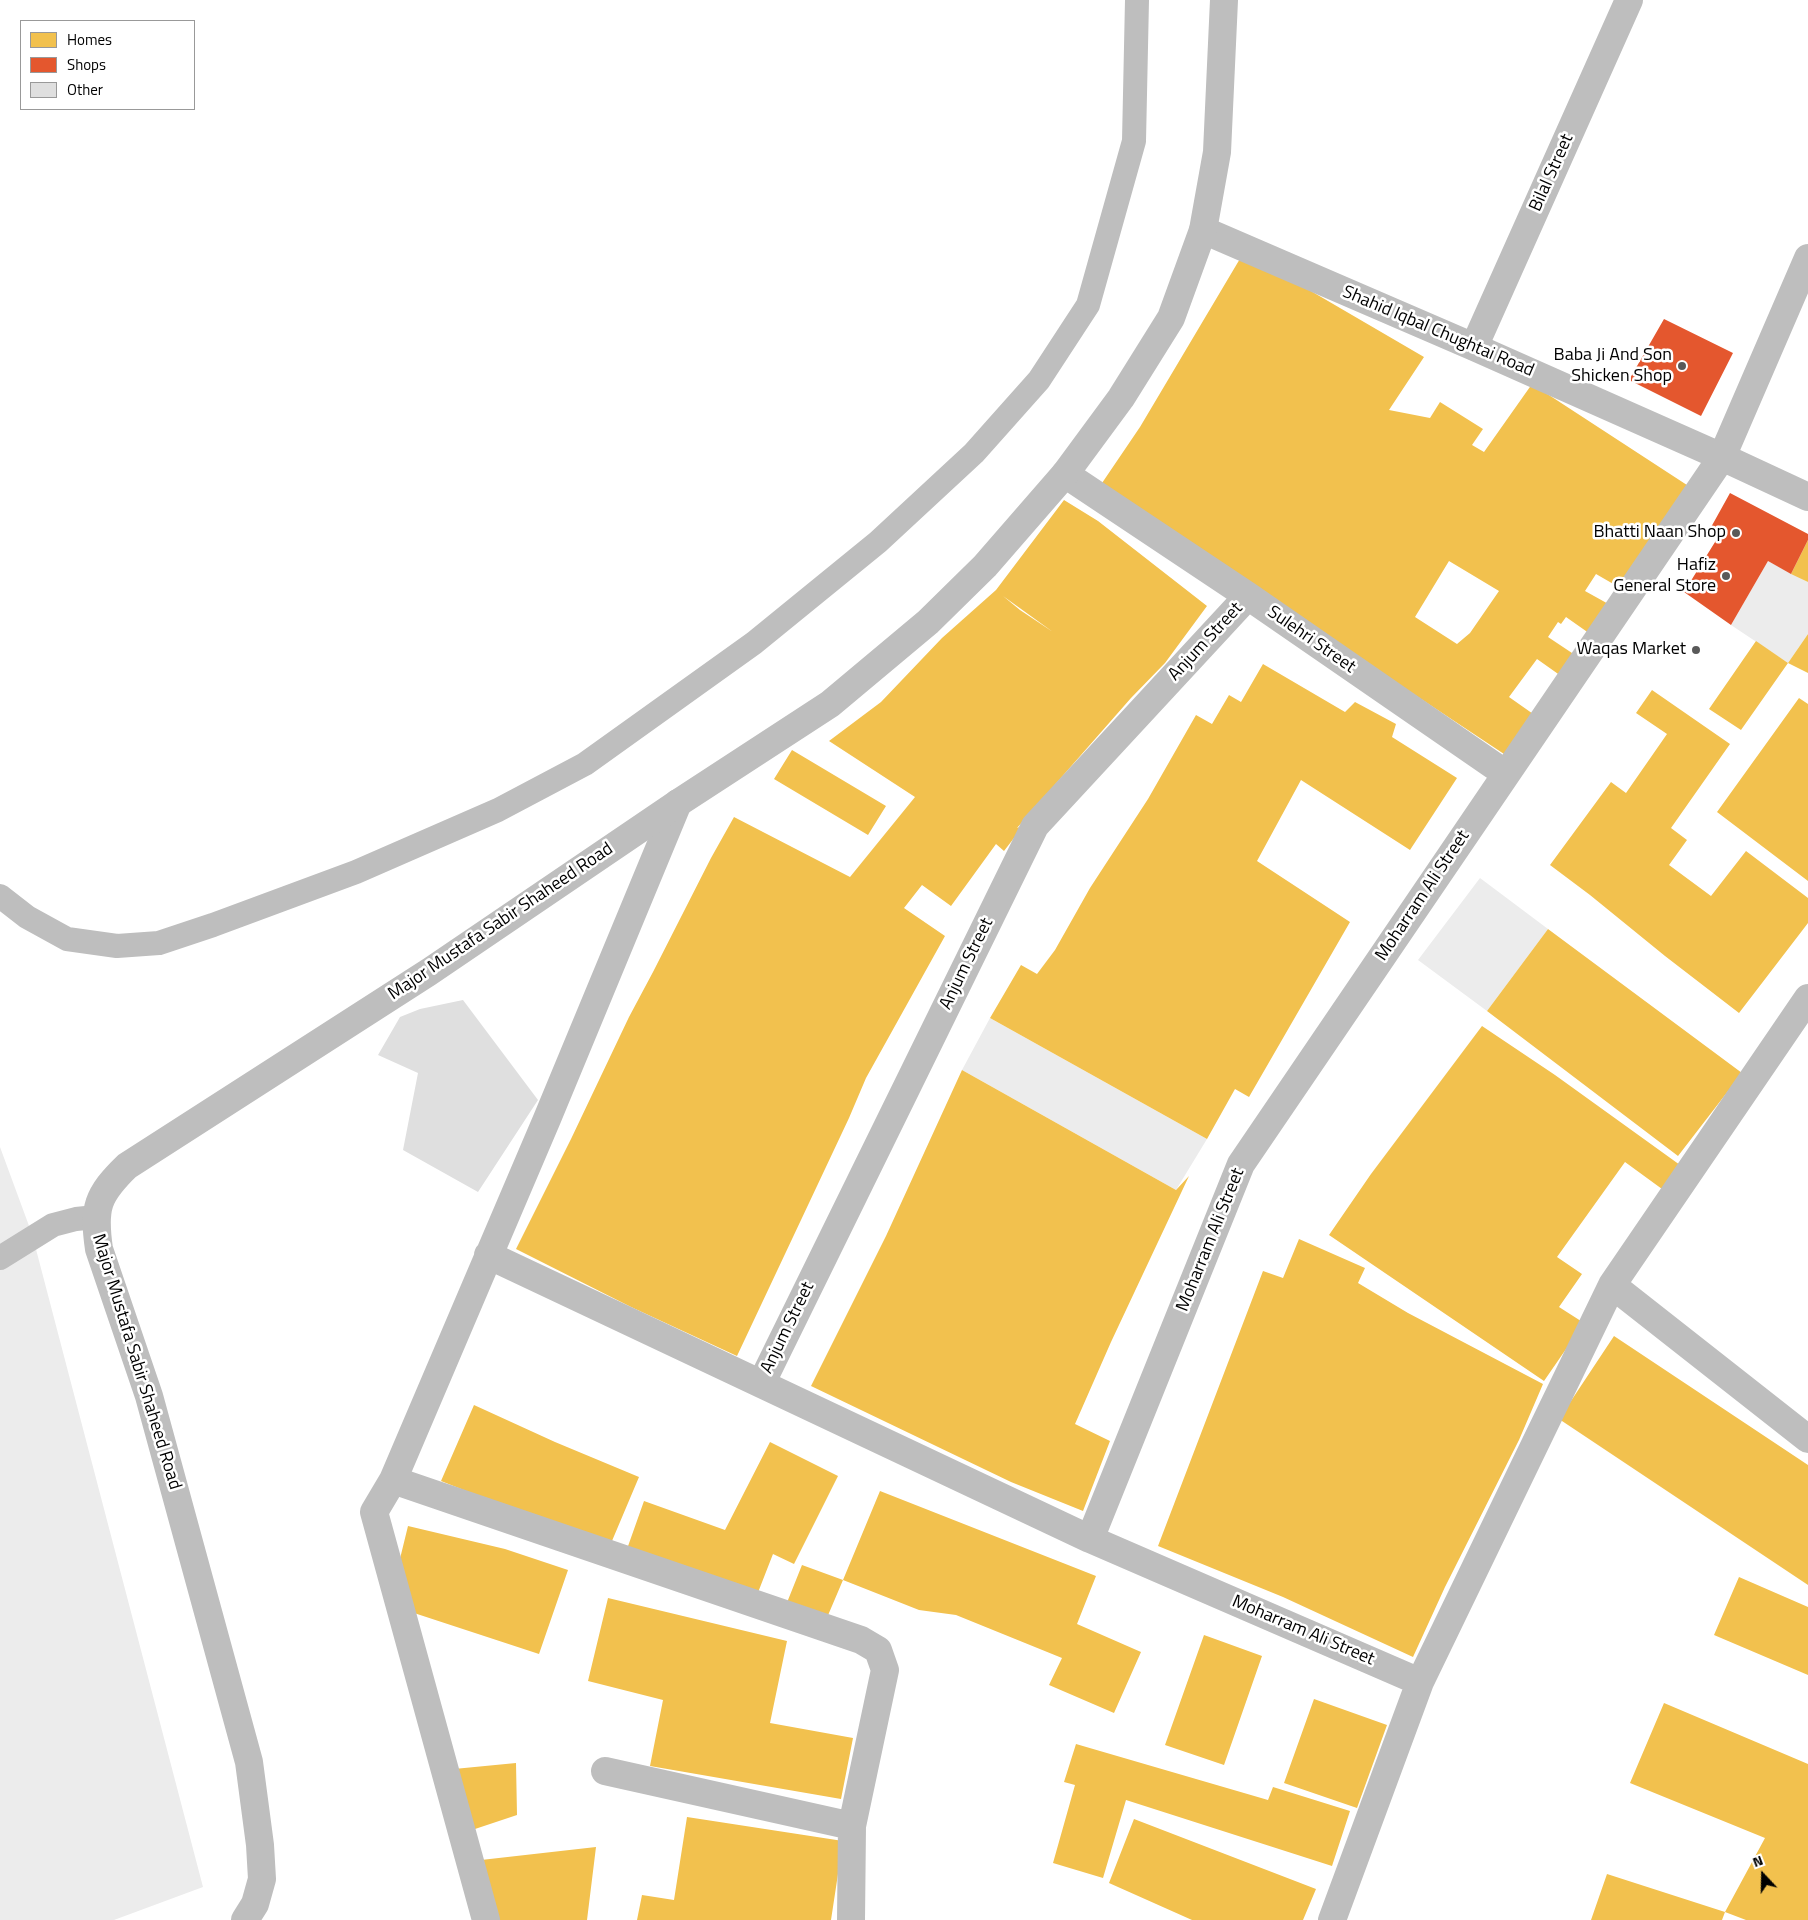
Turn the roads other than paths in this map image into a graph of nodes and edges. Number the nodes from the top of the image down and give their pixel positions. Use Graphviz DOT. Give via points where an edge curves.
graph roads {
  1 [pos="1137,0"];
  2 [pos="1224,0"];
  3 [pos="1629,0"];
  4 [pos="1203,230"];
  5 [pos="1808,258"];
  6 [pos="1474,347"];
  7 [pos="1722,457"];
  8 [pos="1065,474"];
  9 [pos="1808,496"];
  10 [pos="1248,596"];
  11 [pos="1506,774"];
  12 [pos="678,803"];
  13 [pos="0,896"];
  14 [pos="1808,998"];
  15 [pos="96,1217"];
  16 [pos="488,1256"];
  17 [pos="0,1258"];
  18 [pos="1612,1285"];
  19 [pos="761,1384"];
  20 [pos="1808,1439"];
  21 [pos="393,1480"];
  22 [pos="1090,1539"];
  23 [pos="1420,1682"];
  24 [pos="605,1771"];
  25 [pos="852,1826"];
  26 [pos="245,1920"];
  27 [pos="486,1920"];
  28 [pos="851,1920"];
  29 [pos="1332,1920"];
  1 -- 13 [label="lane" via="1134,141 1088,305 1039,380 974,453 878,542 754,642 584,764 516,801 356,872 213,925 159,943 117,946 67,939 27,917"];
  2 -- 4 [label="street, Major Mustafa Sabir Shaheed Road" via="1216,152"];
  3 -- 6 [label="street, Bilal Street"];
  4 -- 6 [label="street, Shahid Iqbal Chughtai Road"];
  4 -- 8 [label="street, Major Mustafa Sabir Shaheed Road" via="1171,318 1121,398"];
  5 -- 7 [label="street"];
  6 -- 7 [label="street, Shahid Iqbal Chughtai Road"];
  7 -- 9 [label="street, Shahid Iqbal Chughtai Road"];
  7 -- 11 [label="street, Moharram Ali Street"];
  8 -- 10 [label="street, Sulehri Street"];
  8 -- 12 [label="street, Major Mustafa Sabir Shaheed Road" via="985,566 928,622 830,704"];
  10 -- 11 [label="street, Sulehri Street"];
  10 -- 19 [label="street, Anjum Street" via="1035,826"];
  11 -- 22 [label="street, Moharram Ali Street" via="1241,1164"];
  12 -- 15 [label="street, Major Mustafa Sabir Shaheed Road" via="429,972 127,1166 109,1183 99,1202"];
  12 -- 16 [label="street"];
  14 -- 18 [label="street"];
  15 -- 17 [label="lane" via="76,1218 53,1225"];
  15 -- 26 [label="street, Major Mustafa Sabir Shaheed Road" via="98,1249 149,1396 249,1762 262,1879 255,1904"];
  16 -- 19 [label="street"];
  16 -- 21 [label="street"];
  18 -- 20 [label="street"];
  18 -- 23 [label="street"];
  19 -- 22 [label="street"];
  21 -- 25 [label="street" via="861,1640 878,1650 885,1670"];
  21 -- 27 [label="street" via="374,1512"];
  22 -- 23 [label="street, Moharram Ali Street"];
  23 -- 29 [label="street"];
  24 -- 25 [label="street"];
  25 -- 28 [label="street"];
}
